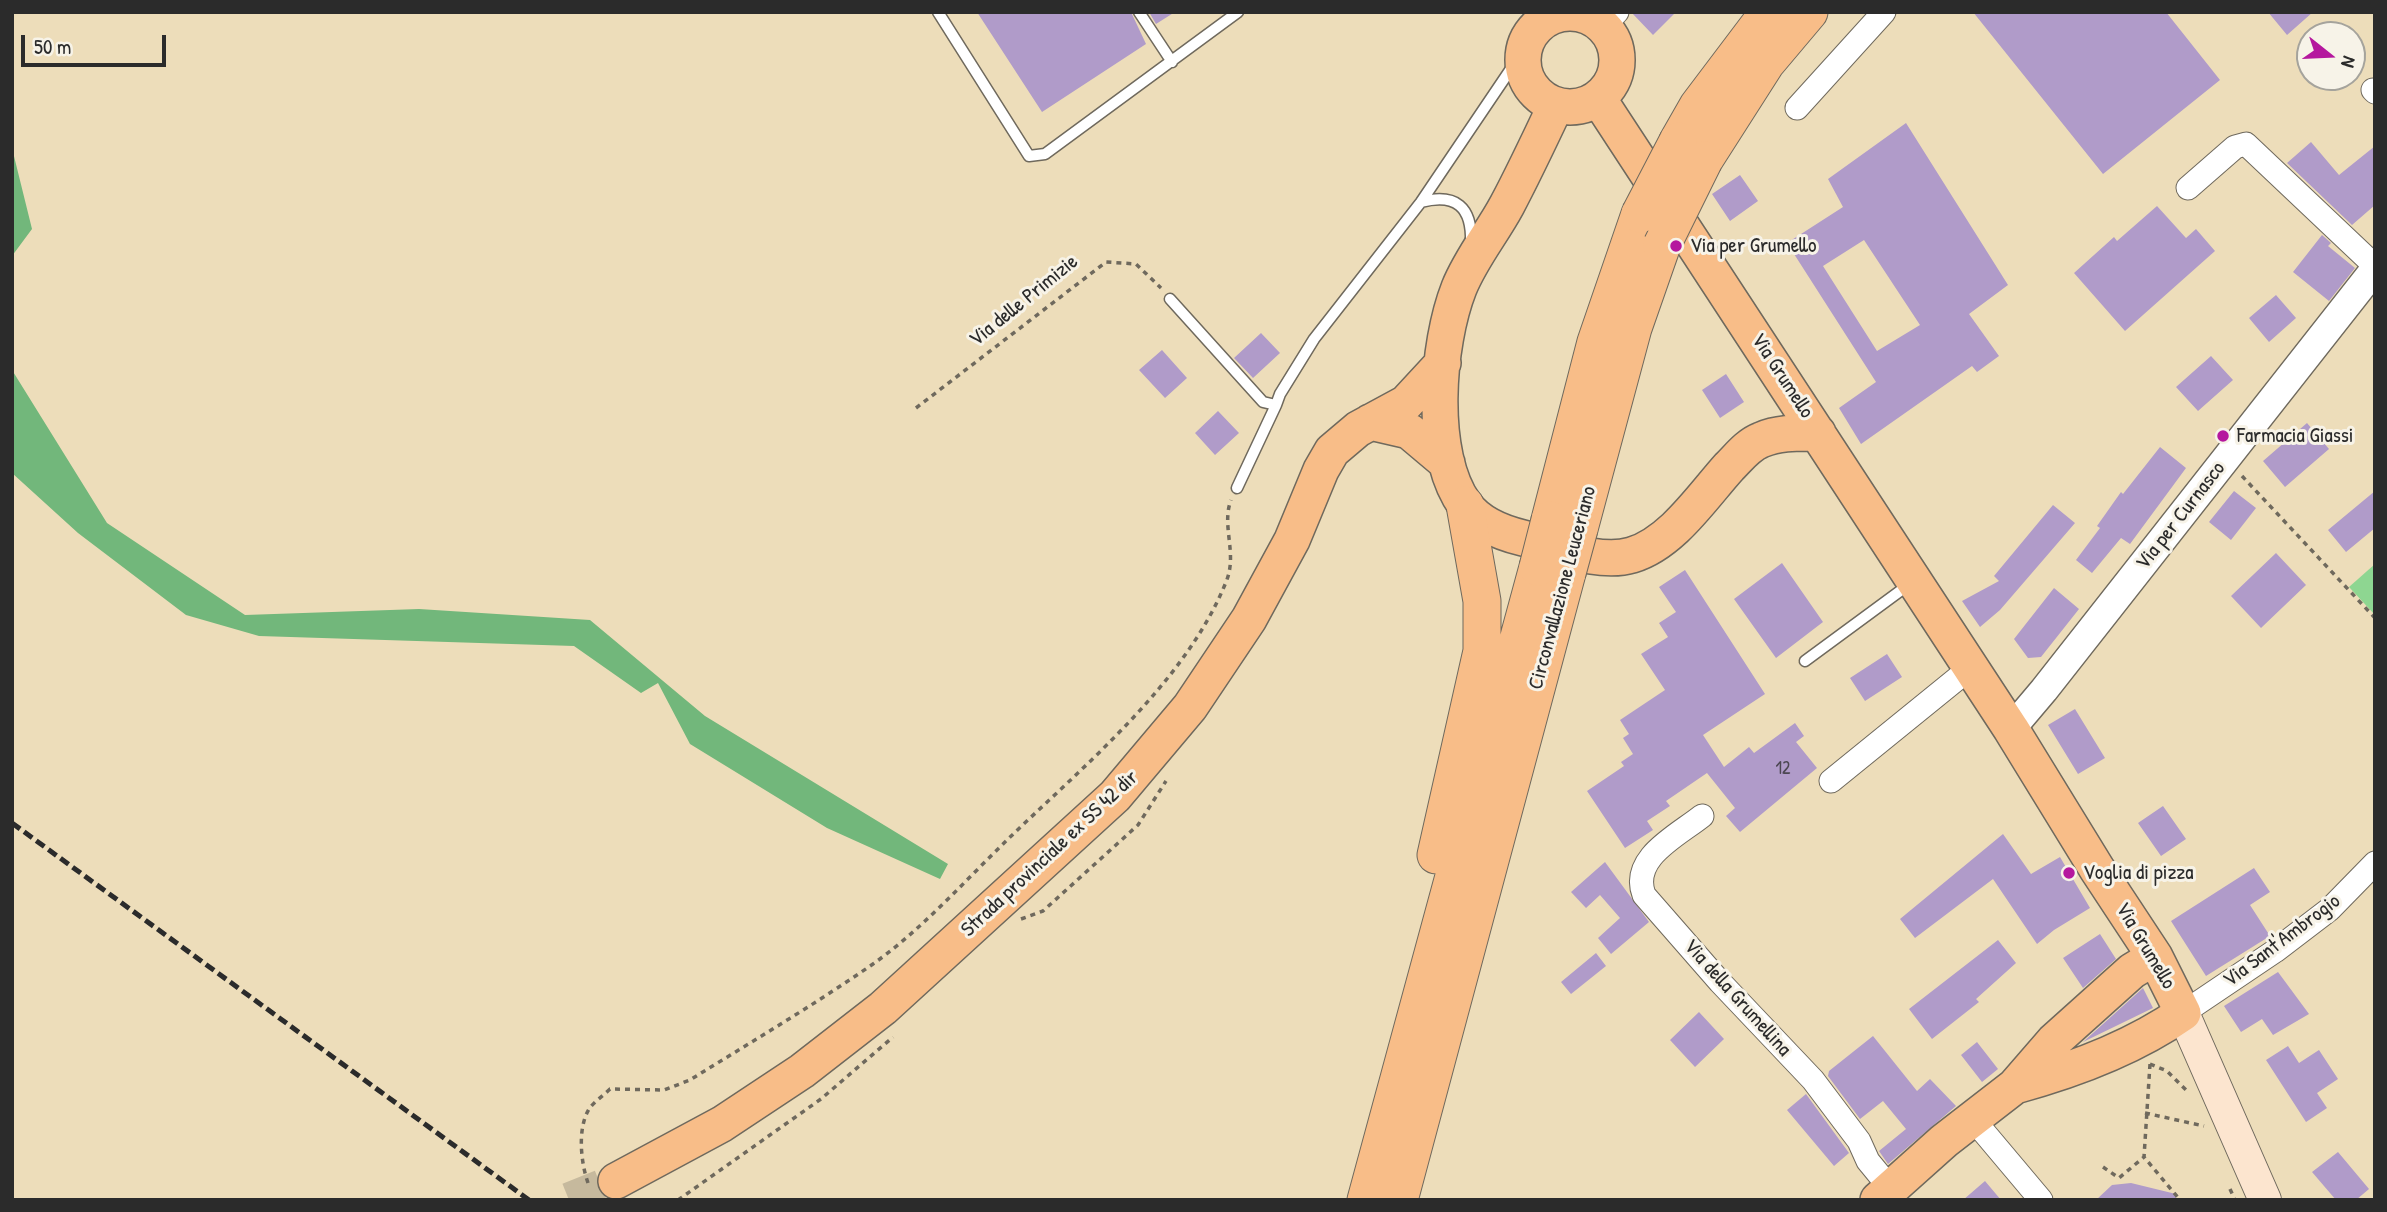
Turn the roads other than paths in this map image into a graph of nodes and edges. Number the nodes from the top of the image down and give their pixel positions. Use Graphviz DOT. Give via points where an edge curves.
graph roads {
  1 [pos="938,12"];
  2 [pos="1139,12"];
  3 [pos="1238,12"];
  4 [pos="1769,12"];
  5 [pos="1809,12"];
  6 [pos="1884,12"];
  7 [pos="1545,15"];
  8 [pos="1610,19"];
  9 [pos="1523,51"];
  10 [pos="1172,62"];
  11 [pos="1598,98"];
  12 [pos="1556,106"];
  13 [pos="1797,107"];
  14 [pos="1691,151"];
  15 [pos="2188,188"];
  16 [pos="1421,202"];
  17 [pos="1471,266"];
  18 [pos="2375,268"];
  19 [pos="1170,299"];
  20 [pos="1443,363"];
  21 [pos="1276,405"];
  22 [pos="1370,422"];
  23 [pos="1818,433"];
  24 [pos="1447,463"];
  25 [pos="1237,488"];
  26 [pos="1465,505"];
  27 [pos="1564,524"];
  28 [pos="1553,570"];
  29 [pos="1913,582"];
  30 [pos="1805,661"];
  31 [pos="1969,669"];
  32 [pos="2011,729"];
  33 [pos="1831,782"];
  34 [pos="1702,816"];
  35 [pos="2375,863"];
  36 [pos="2155,957"];
  37 [pos="1429,974"];
  38 [pos="2183,1013"];
  39 [pos="2015,1086"];
  40 [pos="1972,1118"];
  41 [pos="603,1185"];
  42 [pos="1884,1194"];
  43 [pos="1366,1200"];
  44 [pos="1399,1200"];
  45 [pos="2041,1200"];
  46 [pos="2265,1200"];
  1 -- 10 [label="lane" via="1029,156 1045,154"];
  2 -- 10 [label="lane"];
  3 -- 10 [label="lane"];
  4 -- 14 [label="highway, Circonvallazione Leuceriano" via="1699,106"];
  5 -- 14 [label="highway, Circonvallazione Leuceriano"];
  6 -- 13 [label="street"];
  7 -- 8 [label="main road" via="1565,12"];
  7 -- 9 [label="main road"];
  8 -- 11 [label="main road" via="1617,63 1615,76"];
  9 -- 12 [label="main road" via="1526,79 1543,100"];
  9 -- 16 [label="lane"];
  11 -- 12 [label="main road" via="1571,108"];
  11 -- 23 [label="main road, Via Grumello"];
  12 -- 17 [label="main road" via="1506,208"];
  14 -- 27 [label="highway, Circonvallazione Leuceriano, bridge"];
  14 -- 27 [label="highway, Circonvallazione Leuceriano, bridge" via="1640,214 1596,342"];
  15 -- 18 [label="street, Via per Curnasco" via="2235,147 2246,144"];
  16 -- 17 [label="lane" via="1444,198 1466,213 1471,225"];
  16 -- 21 [label="lane" via="1314,339"];
  17 -- 20 [label="main road" via="1459,289"];
  18 -- 32 [label="street, Via per Curnasco"];
  19 -- 21 [label="lane" via="1263,402"];
  20 -- 22 [label="main road, Strada provinciale ex SS 42 dir" via="1406,402"];
  20 -- 24 [label="main road" via="1441,426"];
  21 -- 25 [label="lane"];
  22 -- 24 [label="main road" via="1409,431"];
  22 -- 41 [label="main road, Strada provinciale ex SS 42 dir" via="1332,451 1292,540 1249,619 1190,707 1115,796 883,1008 832,1048 722,1125"];
  23 -- 26 [label="main road" via="1782,434 1754,443 1666,536 1632,556 1600,557 1514,536 1481,521"];
  23 -- 29 [label="main road, Via Grumello"];
  24 -- 26 [label="main road"];
  26 -- 37 [label="highway" via="1482,601 1482,651 1425,903"];
  27 -- 28 [label="highway, Circonvallazione Leuceriano, bridge"];
  28 -- 37 [label="highway, Circonvallazione Leuceriano"];
  28 -- 44 [label="highway, Circonvallazione Leuceriano"];
  29 -- 30 [label="lane"];
  29 -- 31 [label="main road, Via Grumello"];
  31 -- 32 [label="main road, Via Grumello"];
  31 -- 33 [label="street"];
  32 -- 36 [label="main road, Via Grumello"];
  34 -- 42 [label="street, Via della Grumellina" via="1647,860 1640,883 1644,895 1813,1080 1859,1141"];
  35 -- 38 [label="street, Via Sant'Ambrogio" via="2330,909"];
  36 -- 38 [label="main road, Via Grumello"];
  36 -- 39 [label="main road, Via della Grumellina" via="2132,971 2054,1041"];
  37 -- 43 [label="highway, Circonvallazione Leuceriano"];
  38 -- 39 [label="main road, Via della Grumellina" via="2149,1036 2066,1072"];
  38 -- 46 [label="main road"];
  39 -- 40 [label="main road, Via della Grumellina"];
  40 -- 42 [label="main road, Via della Grumellina"];
  40 -- 45 [label="street"];
}
